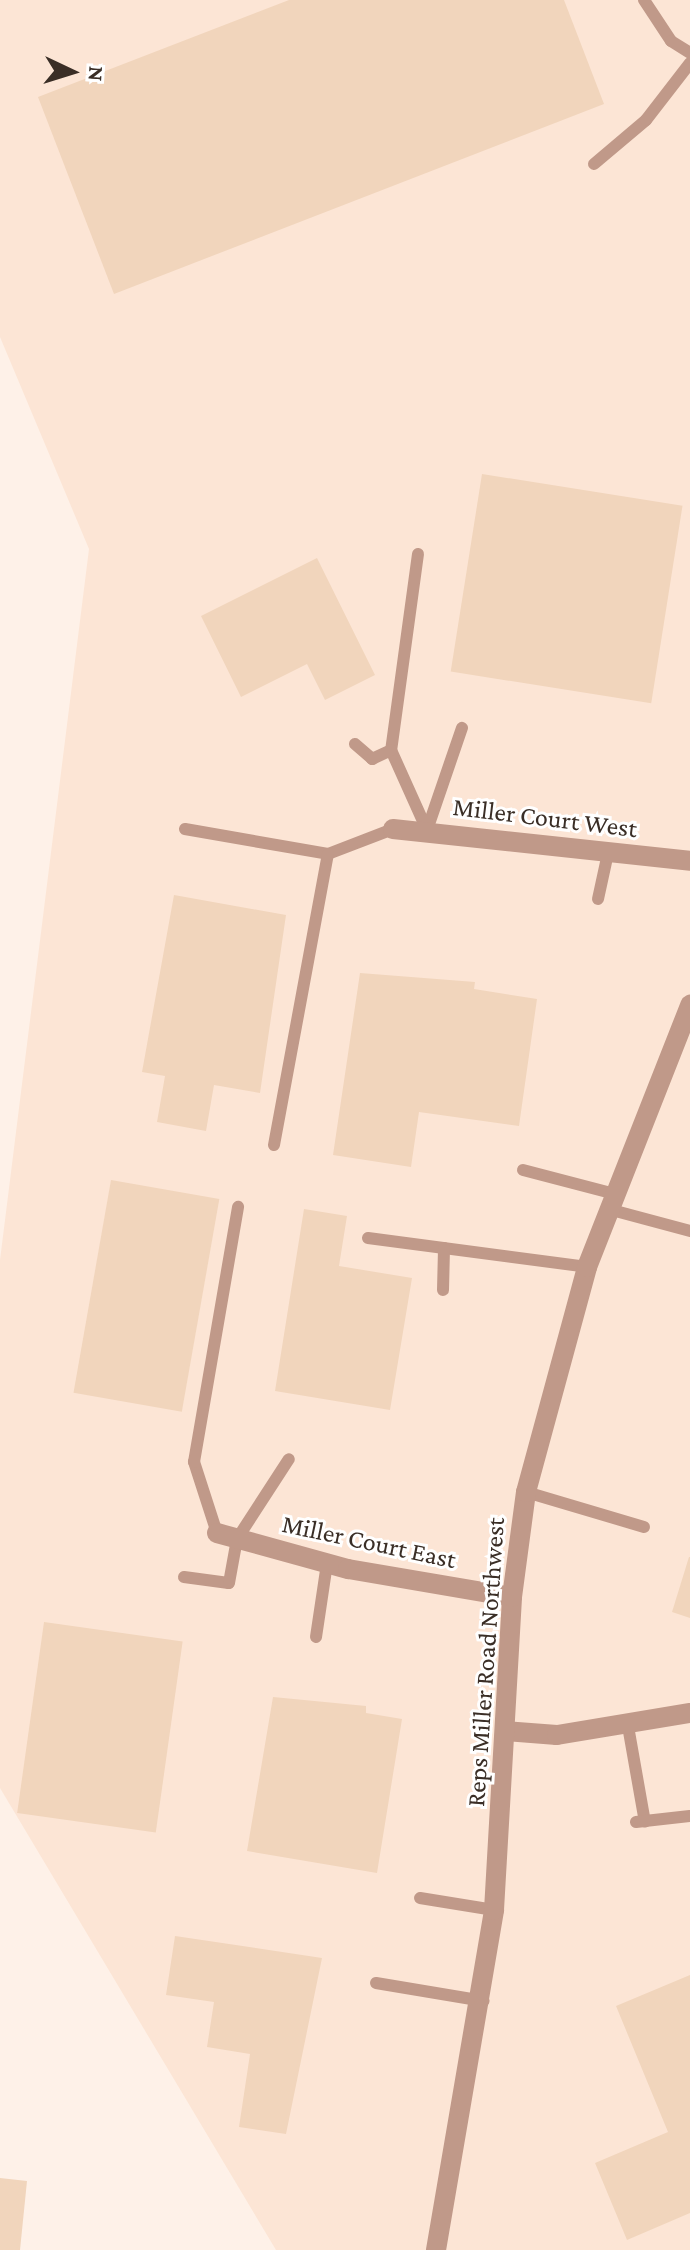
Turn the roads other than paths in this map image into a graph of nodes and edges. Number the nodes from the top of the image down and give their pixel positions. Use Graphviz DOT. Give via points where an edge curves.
graph roads {
  1 [pos="644,0"];
  2 [pos="690,53"];
  3 [pos="690,63"];
  4 [pos="594,164"];
  5 [pos="418,554"];
  6 [pos="462,728"];
  7 [pos="355,744"];
  8 [pos="391,750"];
  9 [pos="185,829"];
  10 [pos="393,829"];
  11 [pos="427,830"];
  12 [pos="608,853"];
  13 [pos="328,854"];
  14 [pos="690,861"];
  15 [pos="598,899"];
  16 [pos="690,1005"];
  17 [pos="274,1145"];
  18 [pos="523,1170"];
  19 [pos="612,1202"];
  20 [pos="238,1207"];
  21 [pos="690,1231"];
  22 [pos="368,1238"];
  23 [pos="444,1248"];
  24 [pos="587,1267"];
  25 [pos="443,1290"];
  26 [pos="289,1459"];
  27 [pos="526,1492"];
  28 [pos="644,1527"];
  29 [pos="227,1536"];
  30 [pos="327,1563"];
  31 [pos="184,1577"];
  32 [pos="512,1597"];
  33 [pos="316,1637"];
  34 [pos="690,1713"];
  35 [pos="628,1726"];
  36 [pos="506,1731"];
  37 [pos="690,1816"];
  38 [pos="420,1898"];
  39 [pos="494,1910"];
  40 [pos="376,1983"];
  41 [pos="483,2001"];
  42 [pos="436,2250"];
  1 -- 2 [label="lane" via="671,41"];
  3 -- 4 [label="lane" via="646,120"];
  5 -- 8 [label="lane"];
  6 -- 11 [label="lane"];
  7 -- 8 [label="lane" via="372,759"];
  8 -- 11 [label="lane"];
  9 -- 13 [label="lane"];
  10 -- 11 [label="street, Miller Court West"];
  10 -- 13 [label="lane"];
  11 -- 12 [label="street, Miller Court West"];
  12 -- 14 [label="street, Miller Court West"];
  12 -- 15 [label="lane"];
  13 -- 17 [label="lane"];
  16 -- 19 [label="street, Reps Miller Road Northwest"];
  18 -- 19 [label="lane"];
  19 -- 21 [label="lane"];
  19 -- 24 [label="street, Reps Miller Road Northwest"];
  20 -- 29 [label="lane" via="194,1462"];
  22 -- 23 [label="lane"];
  23 -- 24 [label="lane"];
  23 -- 25 [label="lane"];
  24 -- 27 [label="street, Reps Miller Road Northwest"];
  26 -- 29 [label="lane"];
  27 -- 28 [label="lane"];
  27 -- 32 [label="street, Reps Miller Road Northwest"];
  29 -- 30 [label="street, Miller Court East"];
  29 -- 31 [label="lane" via="229,1583"];
  30 -- 32 [label="street, Miller Court East"];
  30 -- 33 [label="lane"];
  32 -- 36 [label="street, Reps Miller Road Northwest"];
  34 -- 35 [label="street"];
  35 -- 36 [label="street" via="557,1735"];
  35 -- 37 [label="lane" via="640,1822"];
  36 -- 39 [label="street, Reps Miller Road Northwest"];
  38 -- 39 [label="lane"];
  39 -- 41 [label="street, Reps Miller Road Northwest"];
  40 -- 41 [label="lane"];
  41 -- 42 [label="street, Reps Miller Road Northwest"];
}
